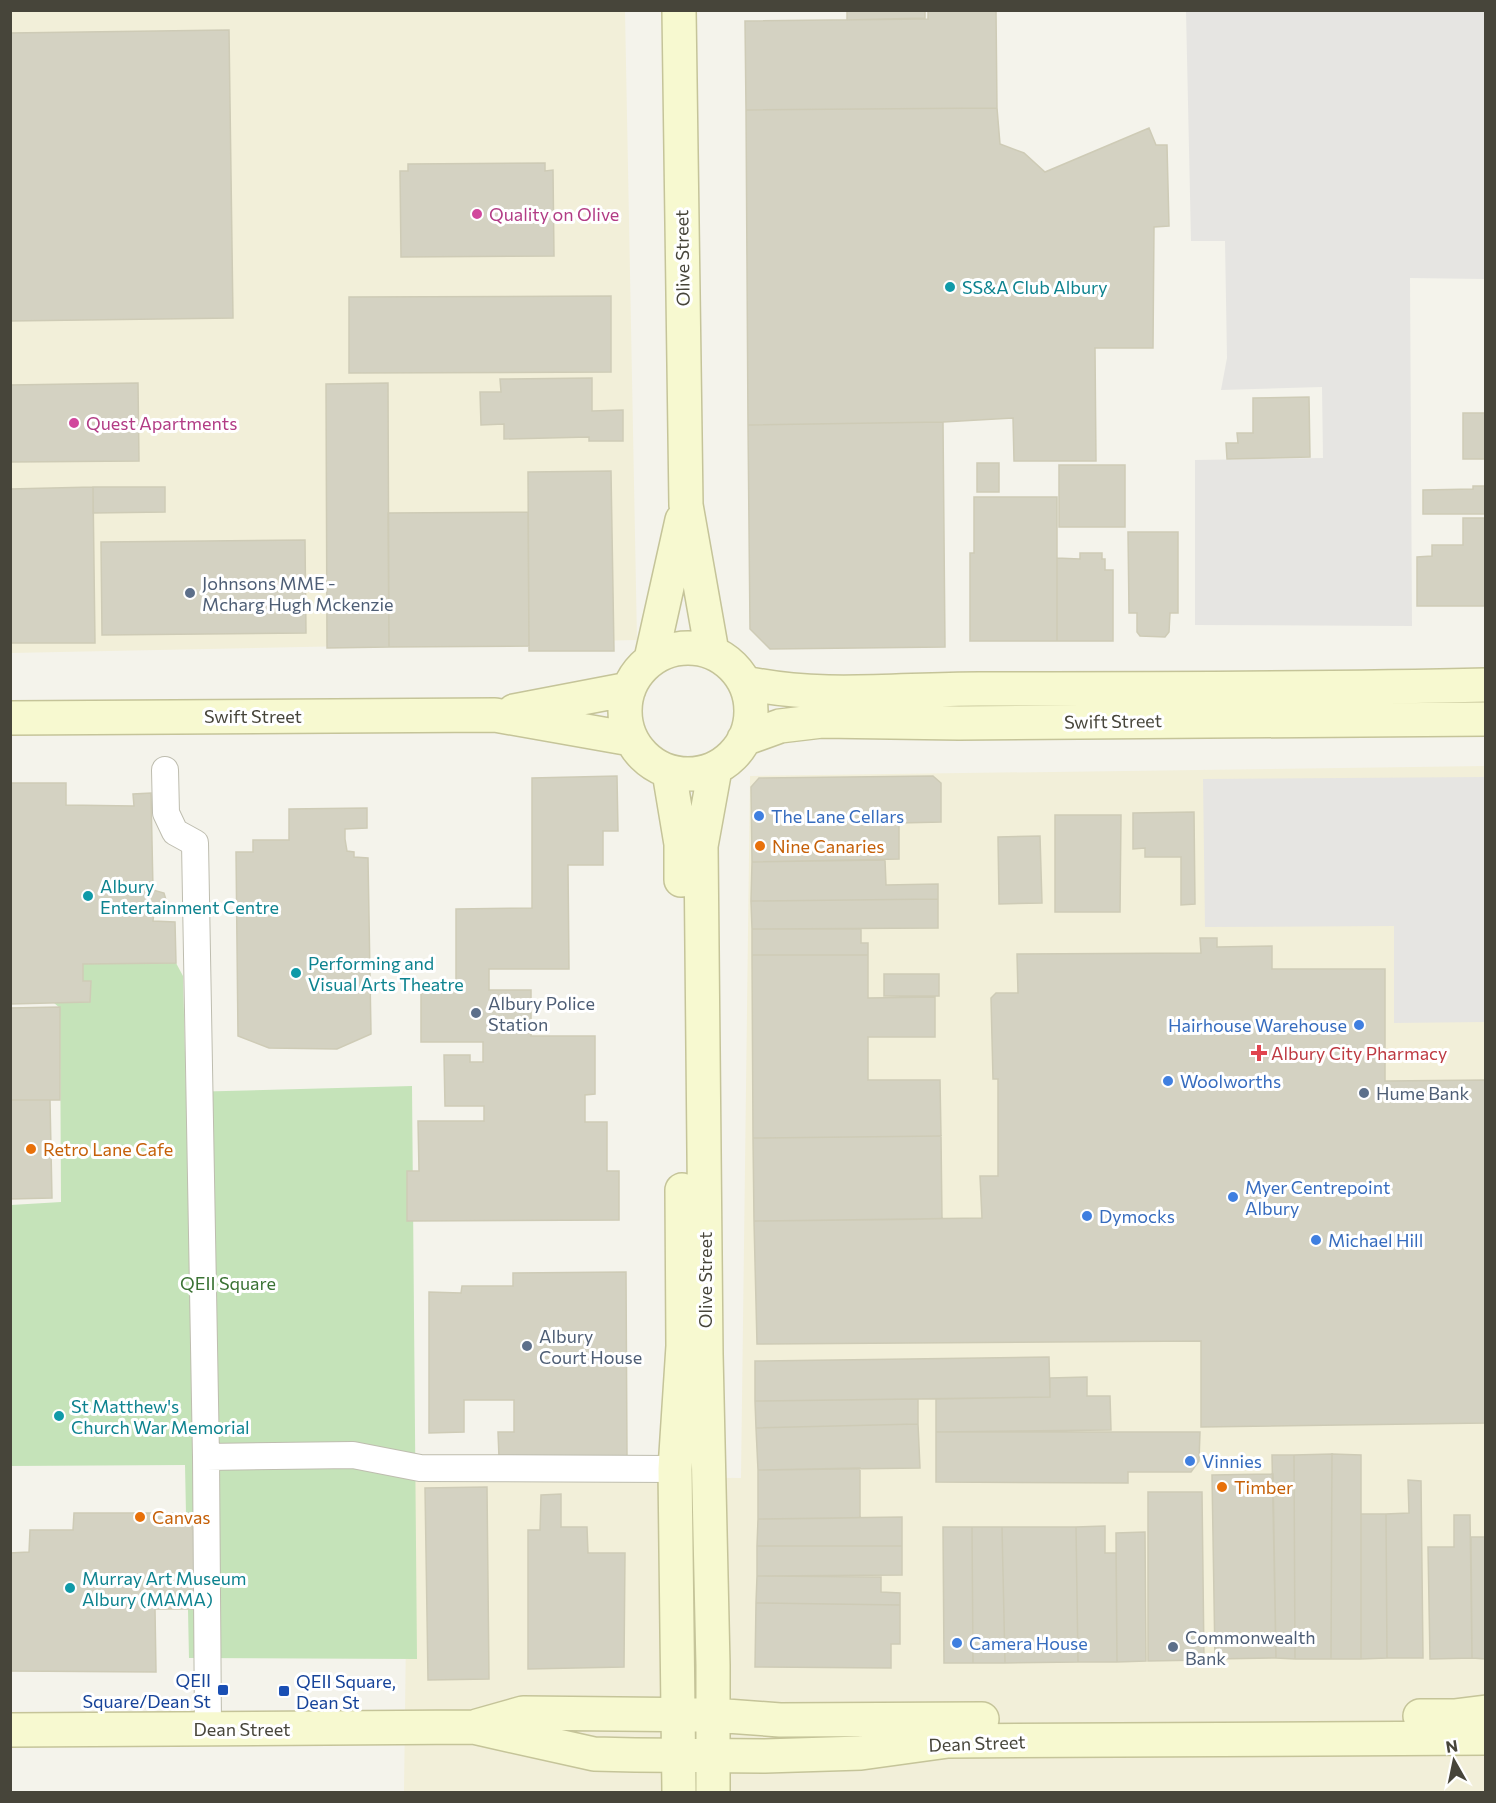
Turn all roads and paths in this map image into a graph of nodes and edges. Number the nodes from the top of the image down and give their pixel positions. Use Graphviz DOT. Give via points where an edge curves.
graph roads {
  1 [pos="679,10"];
  2 [pos="686,505"];
  3 [pos="712,652"];
  4 [pos="651,659"];
  5 [pos="746,683"];
  6 [pos="1485,685"];
  7 [pos="629,689"];
  8 [pos="1407,703"];
  9 [pos="495,715"];
  10 [pos="10,717"];
  11 [pos="1485,719"];
  12 [pos="631,739"];
  13 [pos="744,739"];
  14 [pos="715,768"];
  15 [pos="165,770"];
  16 [pos="669,772"];
  17 [pos="694,1216"];
  18 [pos="206,1457"];
  19 [pos="675,1469"];
  20 [pos="1485,1712"];
  21 [pos="678,1714"];
  22 [pos="713,1715"];
  23 [pos="473,1727"];
  24 [pos="208,1729"];
  25 [pos="10,1730"];
  26 [pos="1485,1738"];
  27 [pos="679,1755"];
  28 [pos="713,1755"];
  29 [pos="679,1792"];
  30 [pos="713,1792"];
  1 -- 2 [label="street, Olive Street"];
  2 -- 3 [label="street, Olive Street"];
  2 -- 4 [label="street, Olive Street"];
  3 -- 4 [label="street" via="682,648"];
  3 -- 5 [label="street" via="732,665"];
  4 -- 7 [label="street" via="636,674"];
  5 -- 8 [label="street, Swift Street" via="778,690 958,688"];
  5 -- 13 [label="street" via="752,711"];
  6 -- 8 [label="street, Swift Street"];
  7 -- 9 [label="street, Swift Street"];
  7 -- 12 [label="street" via="625,721"];
  8 -- 11 [label="street, Swift Street"];
  8 -- 13 [label="street, Swift Street" via="959,723 822,721 780,726"];
  9 -- 10 [label="street, Swift Street"];
  9 -- 12 [label="street, Swift Street"];
  12 -- 16 [label="street" via="646,759"];
  13 -- 14 [label="street" via="736,752"];
  14 -- 16 [label="street" via="692,774"];
  14 -- 17 [label="street, Olive Street" via="701,846"];
  15 -- 18 [label="street" via="166,813 175,832 195,843"];
  16 -- 17 [label="street, Olive Street" via="681,844"];
  17 -- 19 [label="street, Olive Street"];
  17 -- 22 [label="street, Olive Street"];
  18 -- 19 [label="street" via="353,1455 420,1468"];
  18 -- 24 [label="street"];
  19 -- 21 [label="street, Olive Street"];
  20 -- 22 [label="street, Dean Street" via="1442,1716 780,1720"];
  21 -- 22 [label="street, Dean Street"];
  21 -- 23 [label="street, Dean Street" via="523,1713"];
  21 -- 27 [label="street, Olive Street"];
  22 -- 28 [label="street, Olive Street"];
  23 -- 24 [label="street, Dean Street"];
  23 -- 27 [label="street, Dean Street" via="594,1754"];
  24 -- 25 [label="street, Dean Street"];
  26 -- 28 [label="street, Dean Street" via="948,1741 861,1753"];
  27 -- 28 [label="street, Dean Street"];
  27 -- 29 [label="street, Olive Street"];
  28 -- 30 [label="street, Olive Street"];
}
